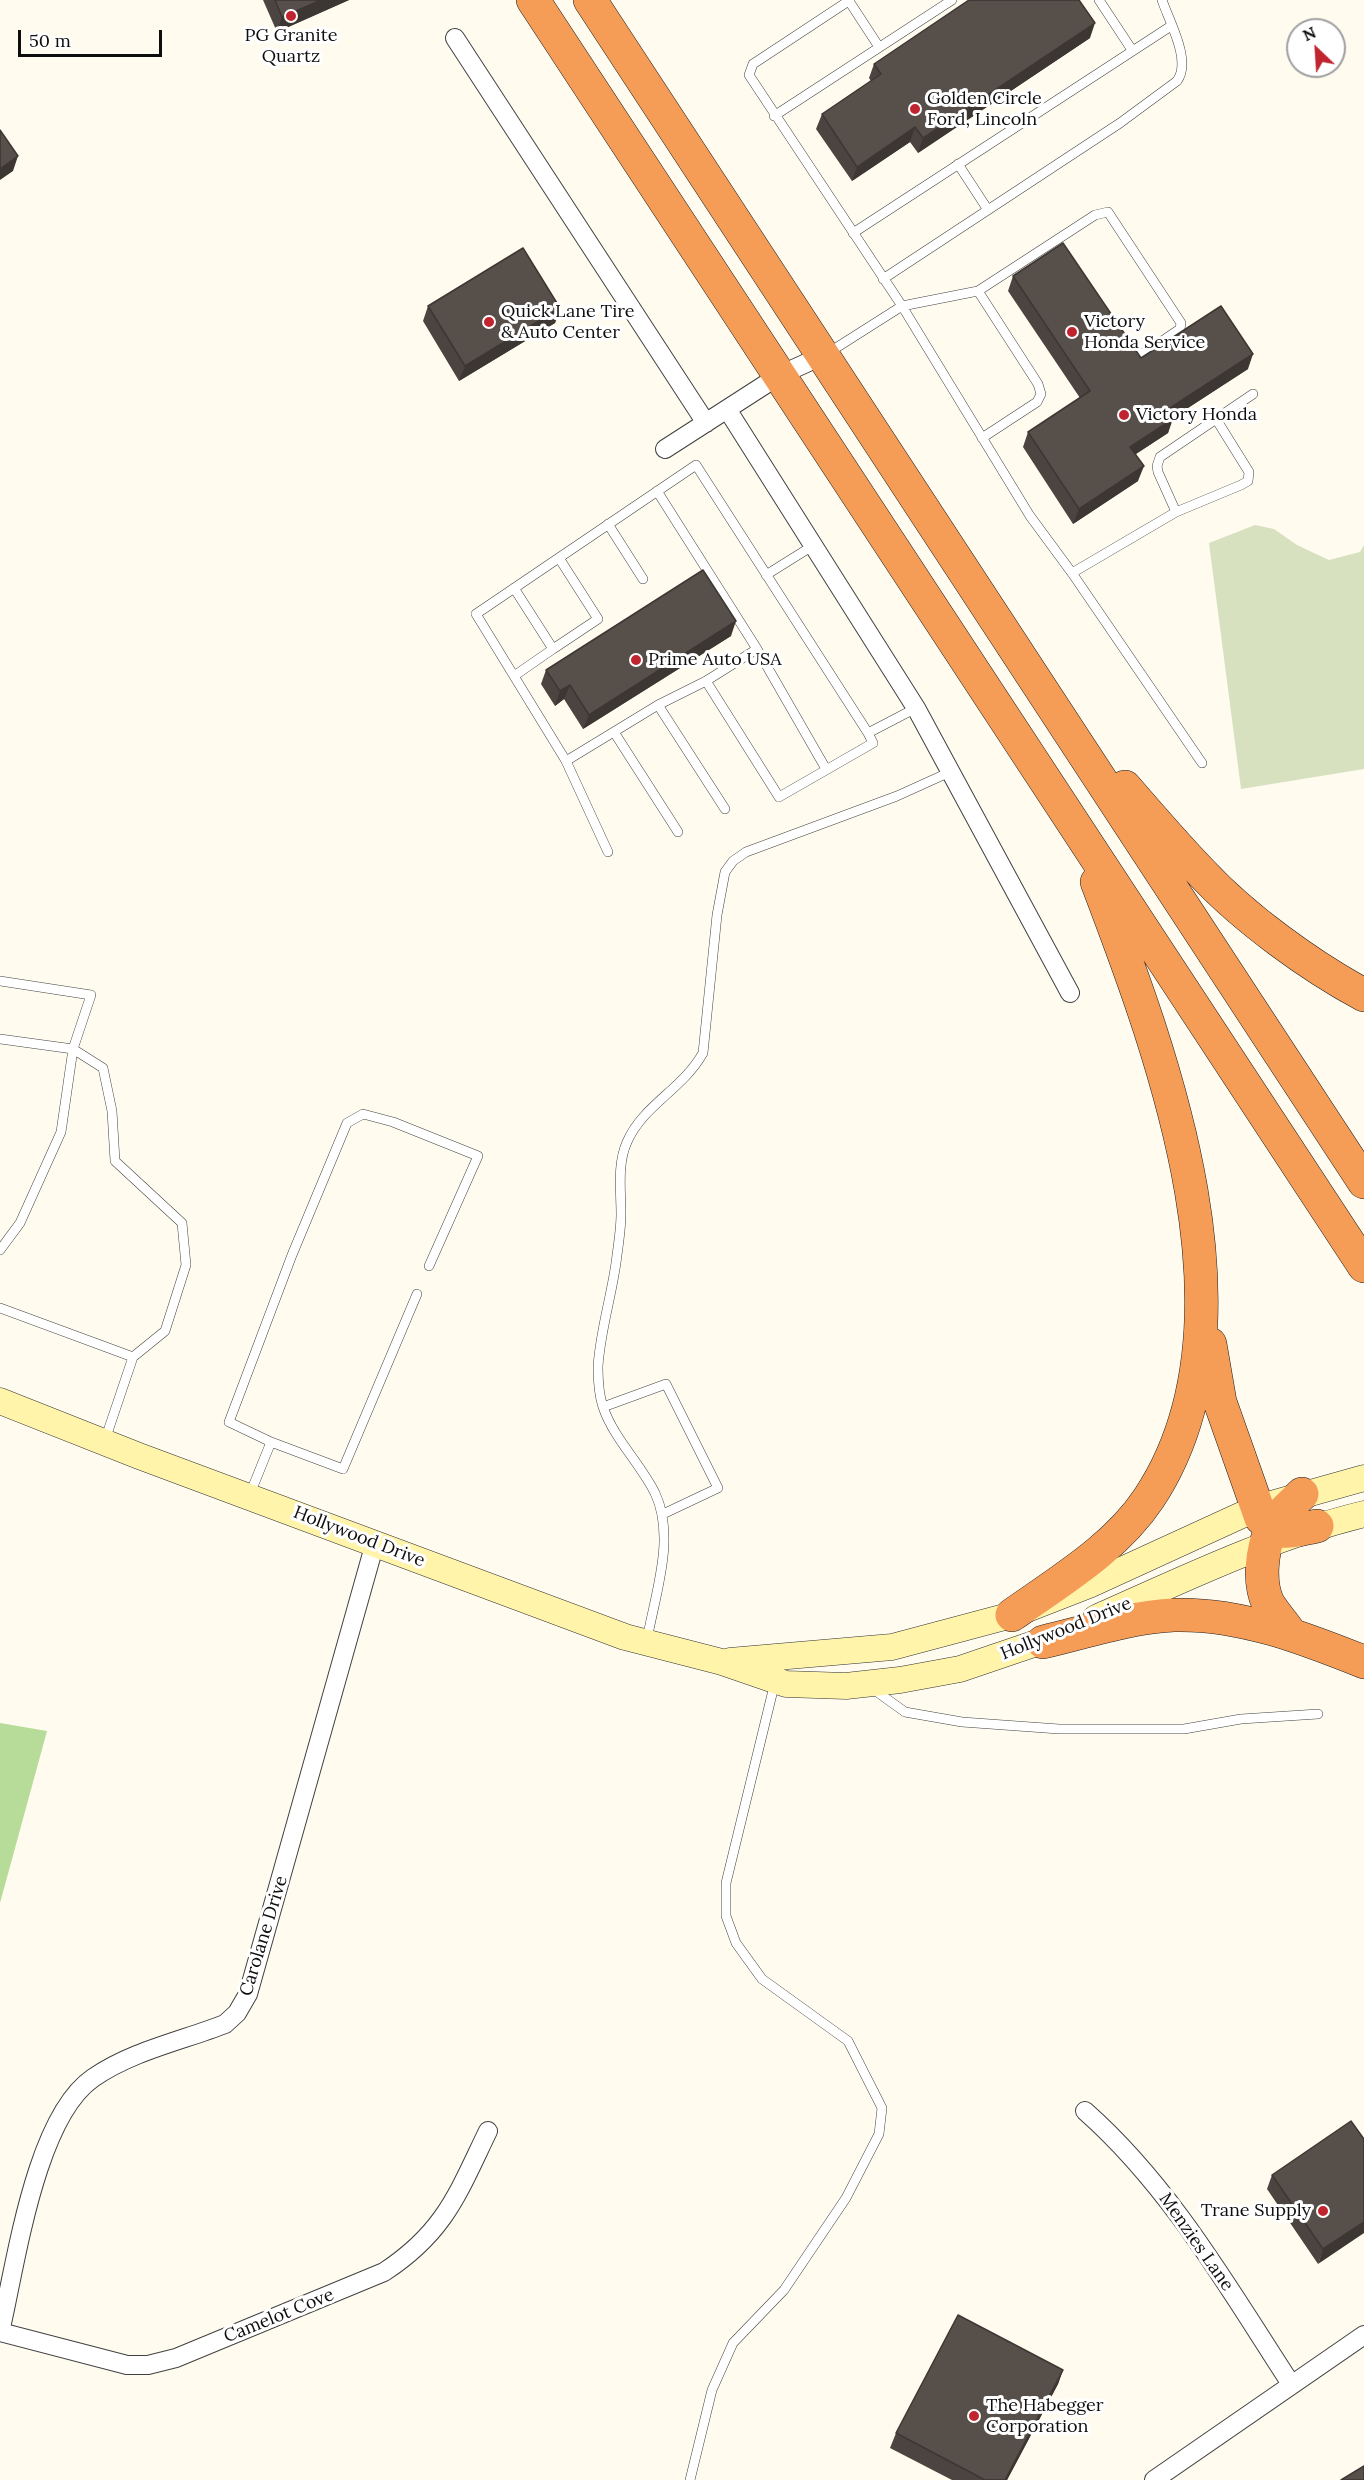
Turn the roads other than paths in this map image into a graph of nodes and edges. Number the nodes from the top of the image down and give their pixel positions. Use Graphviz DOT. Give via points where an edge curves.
graph roads {
  1 [pos="533,0"];
  2 [pos="590,0"];
  3 [pos="952,0"];
  4 [pos="1099,0"];
  5 [pos="1162,0"];
  6 [pos="850,1"];
  7 [pos="1171,26"];
  8 [pos="455,38"];
  9 [pos="879,47"];
  10 [pos="1132,50"];
  11 [pos="774,116"];
  12 [pos="958,164"];
  13 [pos="988,210"];
  14 [pos="853,233"];
  15 [pos="1059,238"];
  16 [pos="1065,248"];
  17 [pos="884,279"];
  18 [pos="978,291"];
  19 [pos="902,306"];
  20 [pos="1122,332"];
  21 [pos="824,356"];
  22 [pos="780,375"];
  23 [pos="1252,394"];
  24 [pos="727,409"];
  25 [pos="1216,419"];
  26 [pos="706,423"];
  27 [pos="982,438"];
  28 [pos="665,449"];
  29 [pos="657,491"];
  30 [pos="1176,512"];
  31 [pos="608,524"];
  32 [pos="814,545"];
  33 [pos="559,558"];
  34 [pos="1072,573"];
  35 [pos="766,575"];
  36 [pos="643,579"];
  37 [pos="514,588"];
  38 [pos="554,649"];
  39 [pos="757,649"];
  40 [pos="514,676"];
  41 [pos="706,681"];
  42 [pos="658,705"];
  43 [pos="1052,705"];
  44 [pos="916,708"];
  45 [pos="614,732"];
  46 [pos="868,733"];
  47 [pos="566,761"];
  48 [pos="1202,762"];
  49 [pos="826,769"];
  50 [pos="950,772"];
  51 [pos="725,809"];
  52 [pos="1074,824"];
  53 [pos="678,832"];
  54 [pos="608,852"];
  55 [pos="0,981"];
  56 [pos="1070,993"];
  57 [pos="1364,995"];
  58 [pos="0,1039"];
  59 [pos="73,1049"];
  60 [pos="1364,1182"];
  61 [pos="5,1236"];
  62 [pos="0,1250"];
  63 [pos="429,1266"];
  64 [pos="1364,1266"];
  65 [pos="417,1294"];
  66 [pos="1203,1304"];
  67 [pos="0,1308"];
  68 [pos="133,1357"];
  69 [pos="0,1401"];
  70 [pos="603,1407"];
  71 [pos="105,1442"];
  72 [pos="271,1442"];
  73 [pos="1364,1478"];
  74 [pos="1302,1494"];
  75 [pos="249,1497"];
  76 [pos="663,1514"];
  77 [pos="1364,1514"];
  78 [pos="1317,1526"];
  79 [pos="1265,1527"];
  80 [pos="375,1543"];
  81 [pos="1012,1615"];
  82 [pos="1290,1633"];
  83 [pos="646,1642"];
  84 [pos="1043,1642"];
  85 [pos="722,1662"];
  86 [pos="1364,1662"];
  87 [pos="775,1680"];
  88 [pos="866,1684"];
  89 [pos="1318,1714"];
  90 [pos="1085,2111"];
  91 [pos="489,2131"];
  92 [pos="0,2332"];
  93 [pos="1364,2335"];
  94 [pos="1291,2384"];
  95 [pos="690,2480"];
  96 [pos="1154,2480"];
  1 -- 22 [label="highway"];
  2 -- 21 [label="highway"];
  3 -- 9 [label="lane"];
  4 -- 10 [label="lane"];
  5 -- 7 [label="lane"];
  6 -- 9 [label="lane"];
  6 -- 11 [label="lane" via="753,64 752,82"];
  7 -- 10 [label="lane"];
  7 -- 13 [label="lane" via="1182,57 1182,74 1177,81"];
  8 -- 26 [label="street"];
  9 -- 11 [label="lane"];
  10 -- 12 [label="lane"];
  11 -- 14 [label="lane"];
  12 -- 13 [label="lane"];
  12 -- 14 [label="lane"];
  13 -- 17 [label="lane"];
  14 -- 17 [label="lane"];
  15 -- 16 [label="lane"];
  15 -- 18 [label="lane"];
  15 -- 20 [label="lane" via="1095,215 1108,212 1181,323 1180,329 1139,354"];
  17 -- 19 [label="lane"];
  18 -- 19 [label="lane"];
  18 -- 27 [label="lane" via="1041,394 1037,402"];
  19 -- 21 [label="lane"];
  19 -- 27 [label="lane"];
  21 -- 22 [label="street"];
  21 -- 43 [label="highway"];
  22 -- 24 [label="street"];
  22 -- 52 [label="highway"];
  23 -- 25 [label="lane"];
  24 -- 26 [label="street"];
  24 -- 32 [label="street"];
  25 -- 30 [label="lane" via="1158,460 1158,472"];
  25 -- 30 [label="lane" via="1249,472 1248,481"];
  26 -- 28 [label="street"];
  27 -- 34 [label="lane" via="1030,516"];
  29 -- 31 [label="lane"];
  29 -- 35 [label="lane" via="696,465"];
  29 -- 39 [label="lane"];
  30 -- 34 [label="lane"];
  31 -- 33 [label="lane"];
  31 -- 36 [label="lane"];
  32 -- 35 [label="lane"];
  32 -- 44 [label="street"];
  33 -- 37 [label="lane"];
  33 -- 38 [label="lane" via="598,619"];
  34 -- 48 [label="lane"];
  35 -- 46 [label="lane"];
  37 -- 38 [label="lane"];
  37 -- 40 [label="lane" via="476,614"];
  38 -- 40 [label="lane"];
  39 -- 41 [label="lane"];
  39 -- 49 [label="lane"];
  40 -- 47 [label="lane"];
  41 -- 42 [label="lane"];
  41 -- 49 [label="lane" via="779,797"];
  42 -- 45 [label="lane"];
  42 -- 51 [label="lane"];
  43 -- 57 [label="highway" via="1204,875 1279,940"];
  43 -- 60 [label="highway"];
  44 -- 46 [label="lane"];
  44 -- 50 [label="street"];
  45 -- 47 [label="lane"];
  45 -- 53 [label="lane"];
  46 -- 49 [label="lane" via="873,743"];
  47 -- 54 [label="lane"];
  50 -- 56 [label="street"];
  50 -- 70 [label="lane" via="746,852 724,872 703,1053 693,1071 647,1112 626,1145 620,1182 617,1257 598,1365"];
  52 -- 64 [label="highway"];
  52 -- 66 [label="highway" via="1139,994 1168,1093 1196,1227"];
  55 -- 59 [label="lane" via="91,995"];
  58 -- 59 [label="lane"];
  59 -- 61 [label="lane" via="61,1132 20,1223"];
  59 -- 68 [label="lane" via="104,1068 115,1161 182,1223 186,1265 165,1331"];
  61 -- 62 [label="lane"];
  63 -- 72 [label="lane" via="478,1156 363,1114 347,1123 229,1422"];
  65 -- 72 [label="lane" via="343,1469"];
  66 -- 79 [label="highway" via="1220,1402"];
  66 -- 81 [label="highway" via="1195,1385 1185,1423 1172,1460 1148,1500 1092,1558"];
  67 -- 68 [label="lane"];
  68 -- 71 [label="lane"];
  69 -- 71 [label="main road, Hollywood Drive"];
  70 -- 76 [label="lane"];
  70 -- 76 [label="lane" via="666,1384 718,1488"];
  71 -- 75 [label="main road, Hollywood Drive"];
  72 -- 75 [label="lane"];
  73 -- 74 [label="main road"];
  74 -- 79 [label="highway"];
  75 -- 80 [label="main road, Hollywood Drive"];
  76 -- 83 [label="lane" via="665,1538"];
  77 -- 78 [label="main road"];
  78 -- 79 [label="highway" via="1283,1532"];
  79 -- 81 [label="main road, Hollywood Drive" via="1089,1585"];
  79 -- 82 [label="highway" via="1263,1585 1268,1603"];
  79 -- 84 [label="main road, Hollywood Drive"];
  80 -- 83 [label="main road, Hollywood Drive"];
  80 -- 92 [label="street, Carolane Drive" via="248,1994 225,2024 121,2062 92,2079 72,2099 52,2129 39,2164"];
  81 -- 85 [label="main road, Hollywood Drive" via="892,1647"];
  82 -- 84 [label="highway" via="1208,1616 1172,1615"];
  82 -- 86 [label="highway"];
  83 -- 85 [label="main road, Hollywood Drive"];
  84 -- 88 [label="main road, Hollywood Drive" via="960,1669"];
  85 -- 87 [label="main road, Hollywood Drive"];
  87 -- 88 [label="main road, Hollywood Drive"];
  87 -- 95 [label="lane" via="726,1882 726,1916 736,1943 762,1979 848,2041 882,2108 879,2134 846,2198 784,2290 733,2343 712,2390"];
  88 -- 89 [label="lane" via="905,1712 962,1722 1059,1729 1184,1729 1241,1719"];
  90 -- 94 [label="street, Menzies Lane" via="1149,2174"];
  91 -- 92 [label="street, Camelot Cove" via="450,2210 410,2255 384,2272 176,2358 148,2366 127,2365"];
  93 -- 94 [label="street"];
  94 -- 96 [label="street"];
}
